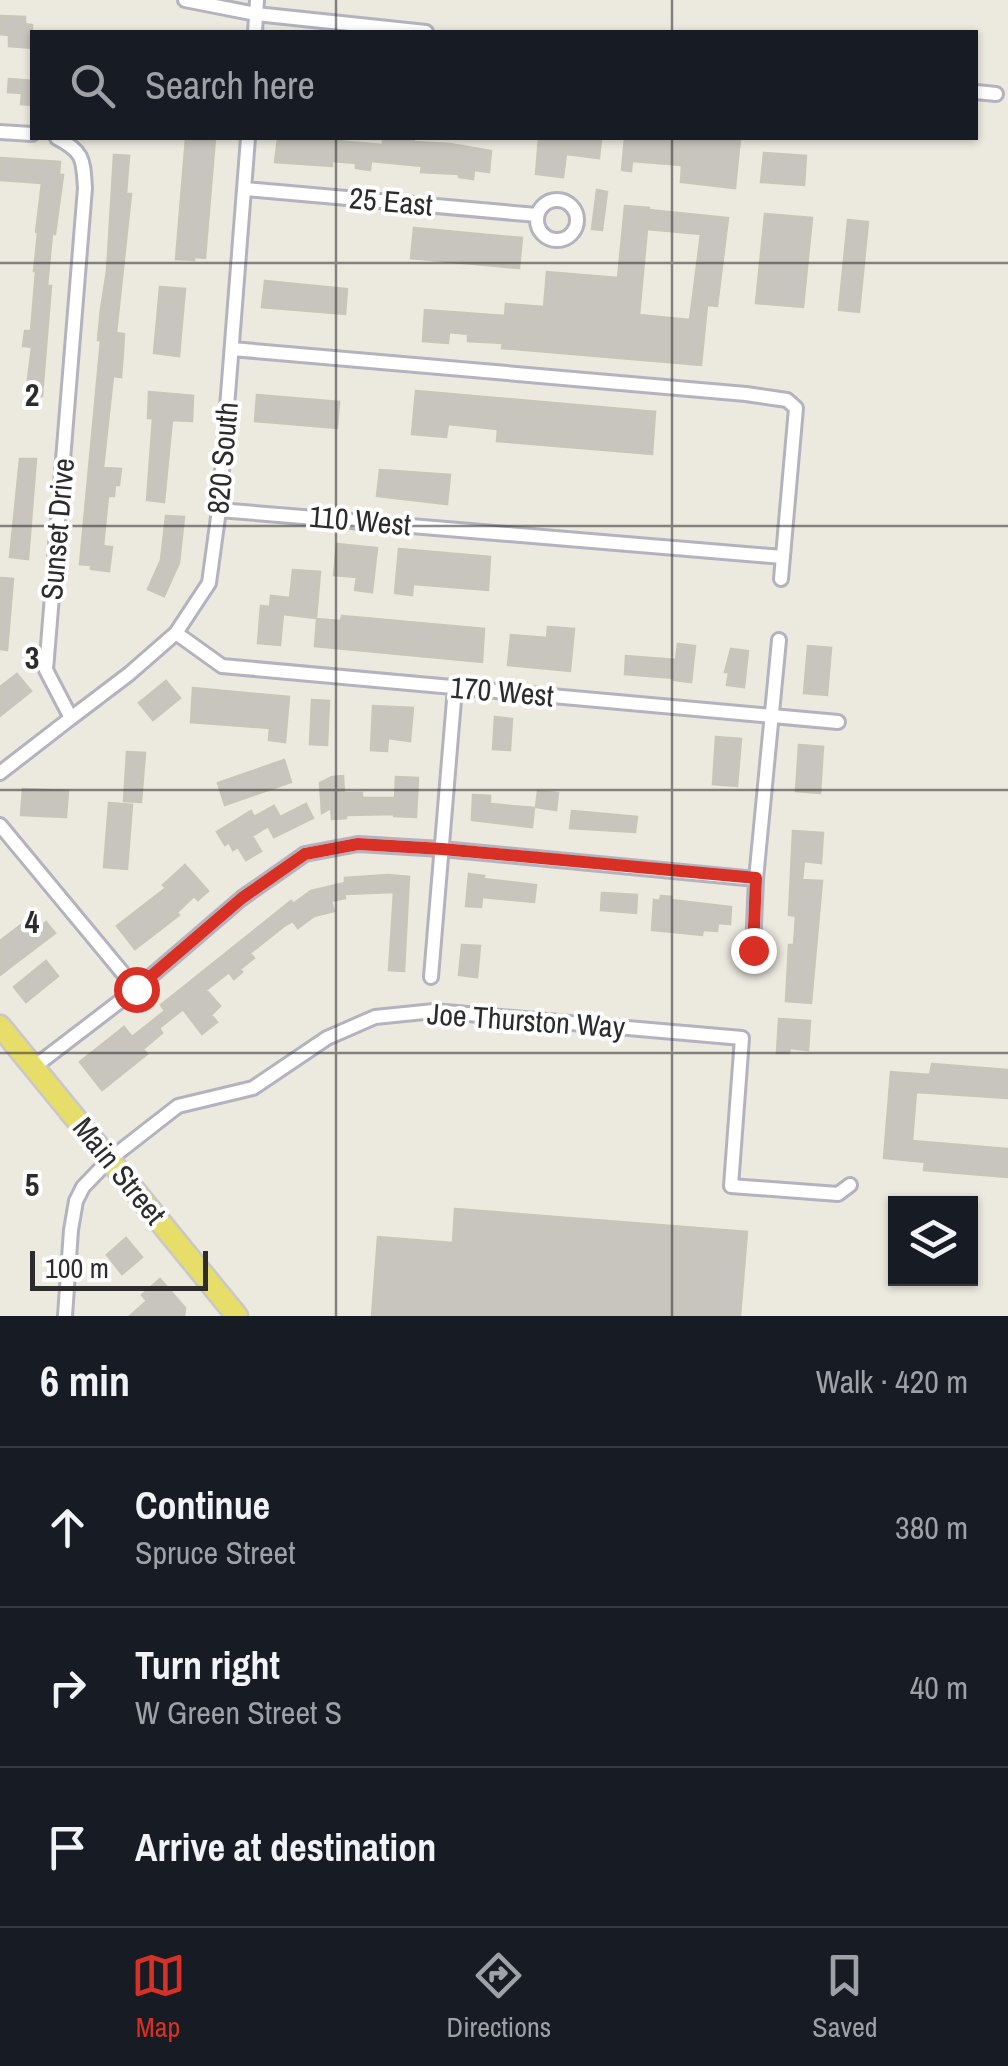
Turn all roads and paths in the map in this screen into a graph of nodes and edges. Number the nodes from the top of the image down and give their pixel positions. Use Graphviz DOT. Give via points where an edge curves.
graph roads {
  1 [pos="185,0"];
  2 [pos="257,7"];
  3 [pos="412,30"];
  4 [pos="978,92"];
  5 [pos="996,94"];
  6 [pos="0,132"];
  7 [pos="30,134"];
  8 [pos="61,140"];
  9 [pos="248,140"];
  10 [pos="245,189"];
  11 [pos="537,216"];
  12 [pos="232,348"];
  13 [pos="219,510"];
  14 [pos="783,557"];
  15 [pos="781,579"];
  16 [pos="176,634"];
  17 [pos="779,640"];
  18 [pos="455,688"];
  19 [pos="772,716"];
  20 [pos="71,718"];
  21 [pos="838,722"];
  22 [pos="0,773"];
  23 [pos="0,825"];
  24 [pos="442,849"];
  25 [pos="756,878"];
  26 [pos="753,950"];
  27 [pos="431,977"];
  28 [pos="136,989"];
  29 [pos="0,1026"];
  30 [pos="34,1067"];
  31 [pos="110,1159"];
  32 [pos="850,1185"];
  33 [pos="65,1316"];
  34 [pos="237,1316"];
  1 -- 2 [label="street"];
  2 -- 3 [label="street"];
  4 -- 5 [label="street"];
  6 -- 7 [label="street"];
  8 -- 20 [label="street, Sunset Drive" via="83,162 85,188 46,670"];
  9 -- 10 [label="street, 820 South"];
  10 -- 11 [label="street, 25 East"];
  10 -- 12 [label="street, 820 South"];
  12 -- 13 [label="street, 820 South"];
  12 -- 14 [label="street" via="787,400 796,408"];
  13 -- 14 [label="street, 110 West"];
  13 -- 16 [label="street, 820 South" via="209,583"];
  14 -- 15 [label="street"];
  16 -- 18 [label="street, 170 West" via="222,666"];
  16 -- 20 [label="street, 820 South"];
  17 -- 19 [label="street"];
  18 -- 19 [label="street, 170 West"];
  18 -- 24 [label="street"];
  19 -- 21 [label="street, 170 West"];
  19 -- 25 [label="street"];
  20 -- 22 [label="street"];
  23 -- 28 [label="street"];
  24 -- 25 [label="street"];
  24 -- 27 [label="street"];
  24 -- 28 [label="street" via="358,844 305,854"];
  25 -- 26 [label="street"];
  28 -- 30 [label="street"];
  29 -- 30 [label="main road, Main Street"];
  30 -- 31 [label="main road, Main Street"];
  31 -- 32 [label="street, Joe Thurston Way" via="178,1106 253,1088 328,1038 375,1017 434,1011 742,1038 731,1186 838,1194"];
  31 -- 33 [label="street, Joe Thurston Way" via="76,1201"];
  31 -- 34 [label="main road, Main Street"];
}
